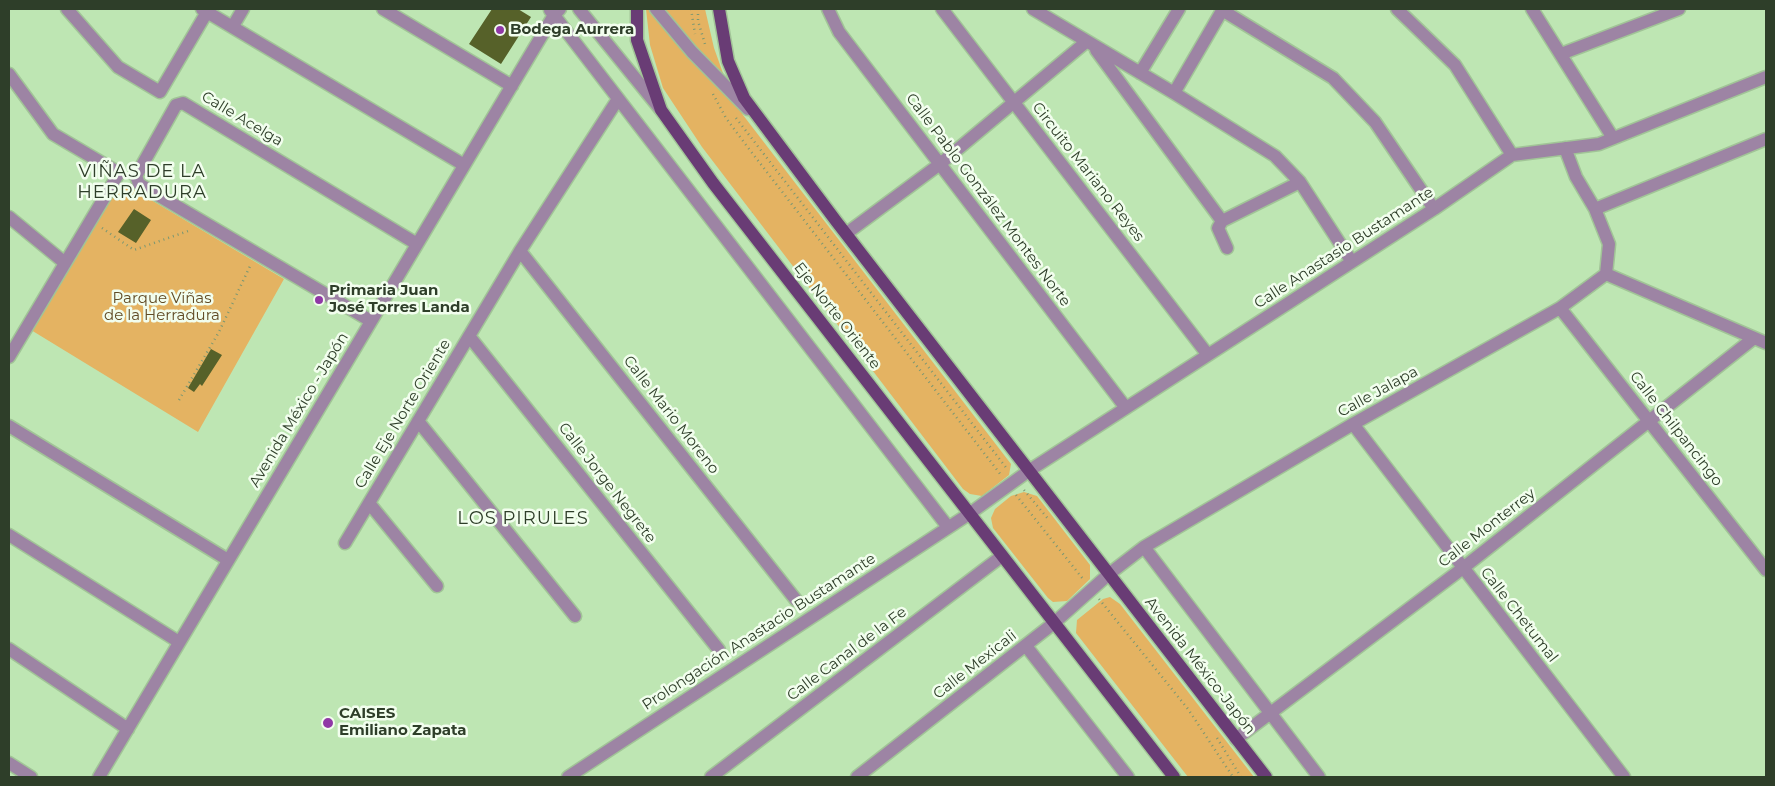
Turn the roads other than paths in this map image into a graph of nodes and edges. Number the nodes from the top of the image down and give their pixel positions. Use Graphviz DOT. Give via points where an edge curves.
graph roads {
  1 [pos="67,9"];
  2 [pos="243,9"];
  3 [pos="383,9"];
  4 [pos="579,9"];
  5 [pos="637,9"];
  6 [pos="656,9"];
  7 [pos="719,9"];
  8 [pos="828,9"];
  9 [pos="942,9"];
  10 [pos="1033,9"];
  11 [pos="1179,9"];
  12 [pos="1396,9"];
  13 [pos="1532,9"];
  14 [pos="1679,9"];
  15 [pos="204,10"];
  16 [pos="1223,10"];
  17 [pos="554,11"];
  18 [pos="1646,14"];
  19 [pos="233,26"];
  20 [pos="1090,44"];
  21 [pos="1561,54"];
  22 [pos="1140,73"];
  23 [pos="9,74"];
  24 [pos="1766,77"];
  25 [pos="512,86"];
  26 [pos="1174,93"];
  27 [pos="618,99"];
  28 [pos="1015,104"];
  29 [pos="660,110"];
  30 [pos="764,125"];
  31 [pos="1614,138"];
  32 [pos="1766,139"];
  33 [pos="1565,148"];
  34 [pos="1512,155"];
  35 [pos="940,164"];
  36 [pos="464,165"];
  37 [pos="1300,182"];
  38 [pos="1434,209"];
  39 [pos="1596,209"];
  40 [pos="9,217"];
  41 [pos="1222,221"];
  42 [pos="847,233"];
  43 [pos="417,244"];
  44 [pos="1227,248"];
  45 [pos="520,251"];
  46 [pos="1352,262"];
  47 [pos="65,263"];
  48 [pos="1606,274"];
  49 [pos="1560,308"];
  50 [pos="371,321"];
  51 [pos="469,336"];
  52 [pos="1754,338"];
  53 [pos="1766,343"];
  54 [pos="1208,355"];
  55 [pos="9,357"];
  56 [pos="1126,408"];
  57 [pos="418,421"];
  58 [pos="1649,421"];
  59 [pos="1353,424"];
  60 [pos="9,426"];
  61 [pos="1030,470"];
  62 [pos="369,503"];
  63 [pos="969,514"];
  64 [pos="948,527"];
  65 [pos="9,535"];
  66 [pos="345,543"];
  67 [pos="1144,547"];
  68 [pos="1002,556"];
  69 [pos="228,560"];
  70 [pos="1463,568"];
  71 [pos="1766,570"];
  72 [pos="1109,574"];
  73 [pos="437,586"];
  74 [pos="796,600"];
  75 [pos="575,616"];
  76 [pos="1054,624"];
  77 [pos="179,642"];
  78 [pos="1026,646"];
  79 [pos="9,649"];
  80 [pos="719,650"];
  81 [pos="1270,714"];
  82 [pos="128,729"];
  83 [pos="1236,739"];
  84 [pos="9,763"];
  85 [pos="30,777"];
  86 [pos="98,777"];
  87 [pos="568,777"];
  88 [pos="711,777"];
  89 [pos="857,777"];
  90 [pos="1128,777"];
  91 [pos="1174,777"];
  92 [pos="1266,777"];
  93 [pos="1319,777"];
  94 [pos="1624,777"];
  1 -- 15 [label="street" via="118,67 160,92"];
  2 -- 19 [label="street"];
  3 -- 25 [label="street"];
  4 -- 29 [label="street"];
  5 -- 29 [label="main road, Eje Norte Oriente" via="637,40"];
  6 -- 30 [label="street" via="692,52"];
  7 -- 30 [label="main road" via="728,61 744,98"];
  8 -- 35 [label="street, Calle Pablo González Montes Norte" via="839,32"];
  9 -- 28 [label="street, Circuito Mariano Reyes"];
  10 -- 20 [label="street"];
  11 -- 22 [label="street"];
  12 -- 34 [label="street" via="1455,65"];
  13 -- 21 [label="street"];
  14 -- 18 [label="street"];
  15 -- 19 [label="street"];
  16 -- 26 [label="street"];
  16 -- 38 [label="street" via="1333,78 1375,122"];
  17 -- 25 [label="street, Avenida México - Japón"];
  17 -- 27 [label="street"];
  18 -- 21 [label="street"];
  19 -- 36 [label="street"];
  20 -- 22 [label="street"];
  20 -- 28 [label="street"];
  20 -- 41 [label="street"];
  21 -- 31 [label="street"];
  22 -- 26 [label="street"];
  23 -- 47 [label="street" via="53,134 119,173"];
  24 -- 31 [label="street, Calle Anastasio Bustamante"];
  25 -- 36 [label="street, Avenida México - Japón"];
  26 -- 37 [label="street" via="1275,156"];
  27 -- 45 [label="street, Calle Eje Norte Oriente"];
  27 -- 64 [label="street"];
  28 -- 35 [label="street"];
  28 -- 54 [label="street, Circuito Mariano Reyes"];
  29 -- 63 [label="main road, Eje Norte Oriente"];
  30 -- 42 [label="main road"];
  31 -- 33 [label="street, Calle Anastasio Bustamante" via="1599,144"];
  32 -- 39 [label="street"];
  33 -- 34 [label="street, Calle Anastasio Bustamante"];
  33 -- 39 [label="street" via="1576,177"];
  34 -- 38 [label="street, Calle Anastasio Bustamante"];
  35 -- 42 [label="street"];
  35 -- 56 [label="street, Calle Pablo González Montes Norte"];
  36 -- 43 [label="street, Avenida México - Japón"];
  37 -- 41 [label="street"];
  37 -- 46 [label="street"];
  38 -- 46 [label="street, Calle Anastasio Bustamante"];
  39 -- 48 [label="street" via="1610,244"];
  40 -- 47 [label="street"];
  41 -- 44 [label="street" via="1218,228"];
  42 -- 61 [label="main road"];
  43 -- 50 [label="street, Avenida México - Japón"];
  43 -- 50 [label="street, Calle Acelga" via="183,103 176,106 136,176 139,184"];
  45 -- 51 [label="street, Calle Eje Norte Oriente"];
  45 -- 74 [label="street, Calle Mario Moreno"];
  46 -- 54 [label="street, Calle Anastasio Bustamante"];
  47 -- 55 [label="street"];
  48 -- 49 [label="street, Calle Jalapa"];
  48 -- 52 [label="street"];
  49 -- 58 [label="street, Calle Chilpancingo"];
  49 -- 59 [label="street, Calle Jalapa"];
  50 -- 69 [label="street, Avenida México - Japón"];
  51 -- 57 [label="street, Calle Eje Norte Oriente"];
  51 -- 80 [label="street, Calle Jorge Negrete"];
  52 -- 53 [label="street"];
  52 -- 58 [label="street, Calle Monterrey"];
  54 -- 56 [label="street, Calle Anastasio Bustamante"];
  56 -- 61 [label="street, Calle Anastasio Bustamante"];
  57 -- 62 [label="street, Calle Eje Norte Oriente"];
  57 -- 75 [label="street"];
  58 -- 70 [label="street, Calle Monterrey"];
  58 -- 71 [label="street, Calle Chilpancingo"];
  59 -- 67 [label="street, Calle Jalapa"];
  59 -- 70 [label="street, Calle Chetumal"];
  60 -- 69 [label="street"];
  61 -- 63 [label="street, Calle Anastasio Bustamante"];
  61 -- 72 [label="main road"];
  62 -- 66 [label="street, Calle Eje Norte Oriente"];
  62 -- 73 [label="street"];
  63 -- 64 [label="street, Prolongación Anastacio Bustamante"];
  63 -- 68 [label="main road, Eje Norte Oriente"];
  64 -- 87 [label="street, Prolongación Anastacio Bustamante"];
  65 -- 77 [label="street"];
  67 -- 72 [label="street, Calle Jalapa"];
  67 -- 81 [label="street"];
  68 -- 76 [label="main road, Eje Norte Oriente"];
  68 -- 88 [label="street, Calle Canal de la Fe"];
  69 -- 77 [label="street, Avenida México - Japón"];
  70 -- 81 [label="street, Calle Monterrey"];
  70 -- 94 [label="street, Calle Chetumal"];
  72 -- 76 [label="street, Calle Mexicali"];
  72 -- 83 [label="main road, Avenida México-Japón"];
  76 -- 78 [label="street, Calle Mexicali"];
  76 -- 91 [label="main road"];
  77 -- 82 [label="street, Avenida México - Japón"];
  78 -- 89 [label="street, Calle Mexicali"];
  78 -- 90 [label="street"];
  79 -- 82 [label="street"];
  81 -- 83 [label="street, Calle Monterrey"];
  81 -- 93 [label="street"];
  82 -- 86 [label="street, Avenida México - Japón"];
  83 -- 92 [label="main road, Avenida México-Japón"];
  84 -- 85 [label="street"];
}
